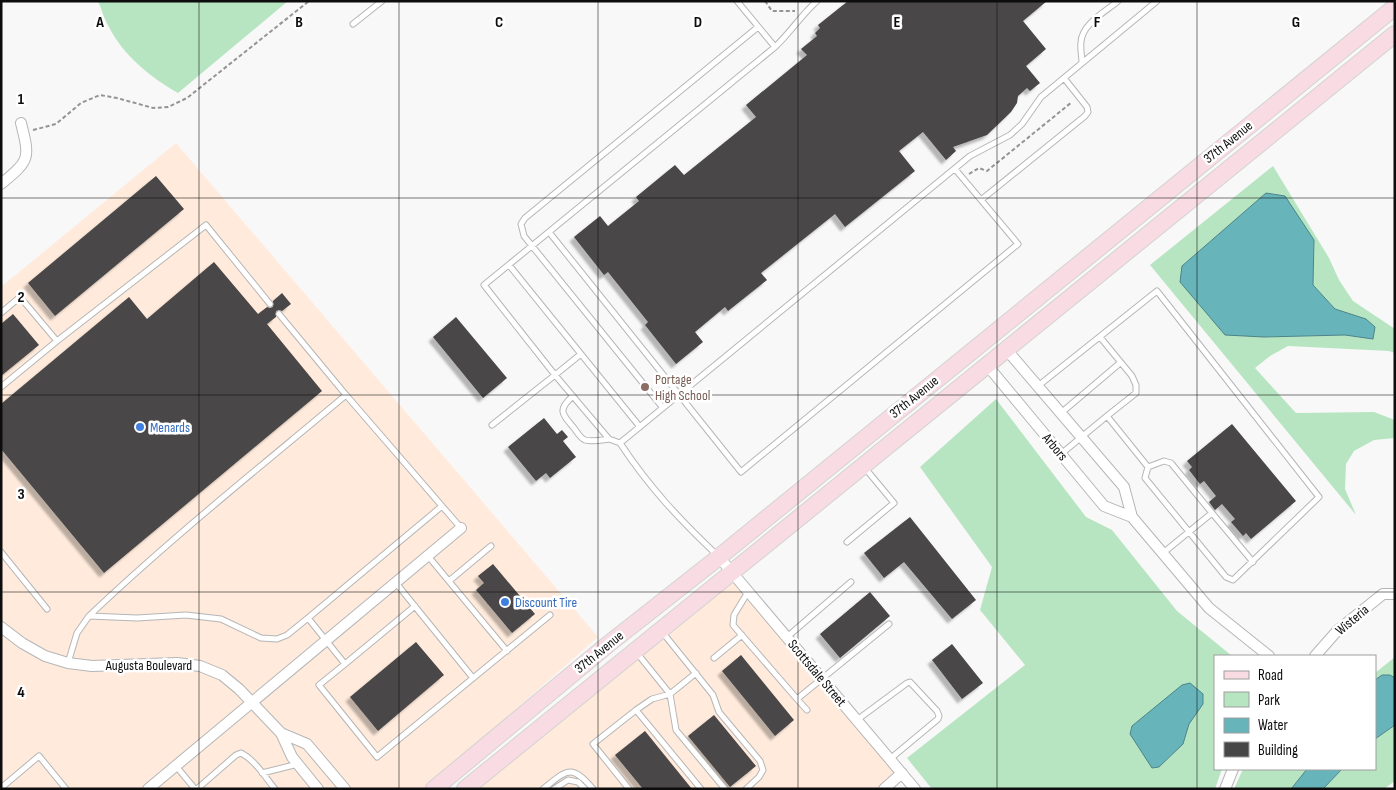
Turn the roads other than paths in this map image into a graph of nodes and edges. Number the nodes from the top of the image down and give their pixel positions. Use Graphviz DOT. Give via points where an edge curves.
graph roads {
  1 [pos="382,1"];
  2 [pos="737,1"];
  3 [pos="817,1"];
  4 [pos="1118,1"];
  5 [pos="1157,1"];
  6 [pos="1395,7"];
  7 [pos="353,24"];
  8 [pos="758,27"];
  9 [pos="1395,34"];
  10 [pos="775,47"];
  11 [pos="1082,63"];
  12 [pos="1064,78"];
  13 [pos="22,128"];
  14 [pos="955,169"];
  15 [pos="1,184"];
  16 [pos="981,200"];
  17 [pos="549,232"];
  18 [pos="532,246"];
  19 [pos="509,265"];
  20 [pos="270,304"];
  21 [pos="1,313"];
  22 [pos="279,314"];
  23 [pos="1100,337"];
  24 [pos="57,341"];
  25 [pos="1006,349"];
  26 [pos="581,354"];
  27 [pos="1120,362"];
  28 [pos="987,365"];
  29 [pos="555,374"];
  30 [pos="1038,386"];
  31 [pos="1,387"];
  32 [pos="346,395"];
  33 [pos="573,396"];
  34 [pos="678,396"];
  35 [pos="663,408"];
  36 [pos="1061,413"];
  37 [pos="1107,416"];
  38 [pos="492,426"];
  39 [pos="640,427"];
  40 [pos="1081,438"];
  41 [pos="609,439"];
  42 [pos="620,444"];
  43 [pos="1061,454"];
  44 [pos="863,466"];
  45 [pos="1148,467"];
  46 [pos="442,506"];
  47 [pos="1212,513"];
  48 [pos="1132,517"];
  49 [pos="461,528"];
  50 [pos="1189,532"];
  51 [pos="847,542"];
  52 [pos="491,546"];
  53 [pos="1,552"];
  54 [pos="1162,554"];
  55 [pos="428,556"];
  56 [pos="719,557"];
  57 [pos="1253,562"];
  58 [pos="732,573"];
  59 [pos="449,581"];
  60 [pos="851,582"];
  61 [pos="396,583"];
  62 [pos="748,592"];
  63 [pos="1395,594"];
  64 [pos="415,606"];
  65 [pos="47,609"];
  66 [pos="550,615"];
  67 [pos="89,616"];
  68 [pos="308,618"];
  69 [pos="889,624"];
  70 [pos="1,627"];
  71 [pos="660,630"];
  72 [pos="742,635"];
  73 [pos="787,637"];
  74 [pos="326,640"];
  75 [pos="635,650"];
  76 [pos="507,651"];
  77 [pos="1268,655"];
  78 [pos="1316,655"];
  79 [pos="714,658"];
  80 [pos="68,663"];
  81 [pos="345,664"];
  82 [pos="696,673"];
  83 [pos="473,678"];
  84 [pos="821,678"];
  85 [pos="670,694"];
  86 [pos="797,698"];
  87 [pos="252,702"];
  88 [pos="636,710"];
  89 [pos="806,710"];
  90 [pos="857,720"];
  91 [pos="281,733"];
  92 [pos="890,759"];
  93 [pos="298,764"];
  94 [pos="175,766"];
  95 [pos="1232,770"];
  96 [pos="262,772"];
  97 [pos="902,774"];
  98 [pos="1,788"];
  99 [pos="66,789"];
  100 [pos="148,789"];
  101 [pos="196,789"];
  102 [pos="275,789"];
  103 [pos="318,789"];
  104 [pos="345,789"];
  105 [pos="434,789"];
  106 [pos="466,789"];
  107 [pos="543,789"];
  108 [pos="554,789"];
  109 [pos="585,789"];
  110 [pos="594,789"];
  111 [pos="629,789"];
  112 [pos="701,789"];
  113 [pos="725,789"];
  114 [pos="746,789"];
  115 [pos="884,789"];
  116 [pos="915,789"];
  117 [pos="1225,789"];
  1 -- 7 [label="lane"];
  2 -- 8 [label="lane"];
  3 -- 10 [label="lane"];
  4 -- 11 [label="lane" via="1083,32"];
  5 -- 11 [label="lane"];
  6 -- 56 [label="main road, 37th Avenue"];
  8 -- 10 [label="lane"];
  8 -- 18 [label="lane" via="525,218 521,224 522,232"];
  9 -- 25 [label="main road, 37th Avenue"];
  10 -- 17 [label="lane"];
  11 -- 12 [label="lane"];
  12 -- 14 [label="lane" via="1038,100 1010,135 974,154"];
  12 -- 16 [label="lane" via="1088,107 1088,112"];
  13 -- 15 [label="street" via="28,152 21,167"];
  14 -- 16 [label="lane"];
  14 -- 34 [label="lane"];
  16 -- 34 [label="lane" via="1018,244 741,472"];
  17 -- 18 [label="lane"];
  17 -- 34 [label="lane"];
  18 -- 19 [label="lane"];
  18 -- 35 [label="lane"];
  19 -- 26 [label="lane"];
  19 -- 29 [label="lane" via="484,285"];
  20 -- 24 [label="lane" via="206,225"];
  21 -- 24 [label="lane" via="20,297"];
  22 -- 32 [label="lane"];
  23 -- 27 [label="lane"];
  23 -- 30 [label="lane"];
  23 -- 57 [label="lane" via="1157,291 1320,497"];
  24 -- 31 [label="lane"];
  25 -- 28 [label="main road, 37th Avenue"];
  25 -- 30 [label="street, Arbors"];
  26 -- 29 [label="lane"];
  26 -- 39 [label="lane"];
  27 -- 36 [label="lane"];
  27 -- 37 [label="lane" via="1132,376 1136,393"];
  28 -- 43 [label="street, Arbors"];
  28 -- 44 [label="main road, 37th Avenue"];
  29 -- 33 [label="lane"];
  29 -- 38 [label="lane"];
  30 -- 36 [label="street, Arbors"];
  32 -- 46 [label="lane"];
  32 -- 67 [label="lane" via="177,537"];
  33 -- 41 [label="lane"];
  33 -- 41 [label="lane" via="562,409 563,415 582,438 587,441"];
  34 -- 35 [label="lane"];
  35 -- 39 [label="lane"];
  36 -- 40 [label="street, Arbors"];
  37 -- 40 [label="lane"];
  37 -- 45 [label="lane"];
  39 -- 42 [label="lane"];
  40 -- 43 [label="lane"];
  40 -- 48 [label="street, Arbors" via="1124,487"];
  41 -- 42 [label="lane"];
  42 -- 56 [label="lane" via="675,514"];
  43 -- 48 [label="street, Arbors" via="1104,506"];
  44 -- 51 [label="lane" via="894,503"];
  44 -- 58 [label="main road, 37th Avenue"];
  45 -- 47 [label="lane" via="1164,461 1171,463"];
  45 -- 50 [label="lane" via="1145,478"];
  46 -- 49 [label="lane"];
  46 -- 68 [label="lane"];
  47 -- 50 [label="lane"];
  47 -- 57 [label="lane"];
  48 -- 54 [label="street, Arbors"];
  49 -- 55 [label="street"];
  50 -- 54 [label="lane"];
  50 -- 57 [label="lane" via="1226,577 1234,580"];
  52 -- 59 [label="lane"];
  53 -- 65 [label="lane"];
  54 -- 77 [label="street, Arbors" via="1209,608"];
  55 -- 59 [label="lane"];
  55 -- 61 [label="street"];
  56 -- 58 [label="street, Scottsdale Street"];
  56 -- 105 [label="main road, 37th Avenue"];
  58 -- 62 [label="street, Scottsdale Street"];
  58 -- 71 [label="main road, 37th Avenue"];
  59 -- 76 [label="lane"];
  60 -- 73 [label="lane"];
  61 -- 64 [label="lane"];
  61 -- 74 [label="street"];
  62 -- 72 [label="lane" via="734,615 733,625"];
  62 -- 73 [label="street, Scottsdale Street"];
  63 -- 78 [label="street, Wisteria" via="1383,594 1375,600 1337,631"];
  64 -- 81 [label="lane"];
  64 -- 83 [label="lane"];
  66 -- 76 [label="lane"];
  67 -- 68 [label="lane" via="186,615 221,620 261,638 276,639 287,635"];
  67 -- 80 [label="lane" via="77,633"];
  68 -- 74 [label="lane"];
  69 -- 84 [label="lane"];
  70 -- 80 [label="street, Augusta Boulevard" via="46,656"];
  71 -- 75 [label="main road, 37th Avenue"];
  71 -- 82 [label="lane"];
  72 -- 79 [label="lane"];
  72 -- 86 [label="lane"];
  73 -- 84 [label="street, Scottsdale Street"];
  74 -- 81 [label="lane"];
  74 -- 87 [label="street"];
  75 -- 85 [label="lane"];
  75 -- 106 [label="main road, 37th Avenue"];
  76 -- 83 [label="lane"];
  80 -- 87 [label="street, Augusta Boulevard" via="200,666 222,676"];
  81 -- 83 [label="lane" via="319,685 377,757"];
  82 -- 85 [label="lane"];
  82 -- 114 [label="lane" via="713,695 719,712 760,761 763,770"];
  84 -- 86 [label="lane"];
  84 -- 90 [label="street, Scottsdale Street"];
  85 -- 88 [label="lane" via="652,699"];
  85 -- 113 [label="lane" via="676,730"];
  86 -- 89 [label="lane"];
  87 -- 91 [label="street, Augusta Boulevard"];
  87 -- 94 [label="street"];
  88 -- 111 [label="lane" via="594,744"];
  88 -- 112 [label="lane"];
  90 -- 92 [label="street, Scottsdale Street"];
  90 -- 92 [label="lane" via="910,682 937,711 938,719"];
  91 -- 93 [label="street, Augusta Boulevard"];
  91 -- 104 [label="street, Augusta Boulevard" via="307,744"];
  92 -- 97 [label="street, Scottsdale Street"];
  93 -- 96 [label="lane"];
  93 -- 103 [label="street, Augusta Boulevard"];
  94 -- 100 [label="street"];
  94 -- 101 [label="lane"];
  95 -- 117 [label="street"];
  96 -- 101 [label="lane" via="241,753"];
  96 -- 102 [label="lane"];
  97 -- 115 [label="street"];
  97 -- 116 [label="street, Scottsdale Street"];
  98 -- 99 [label="lane" via="39,756"];
  107 -- 110 [label="lane" via="568,771 582,775"];
  108 -- 109 [label="lane" via="568,780 578,782"];
}
